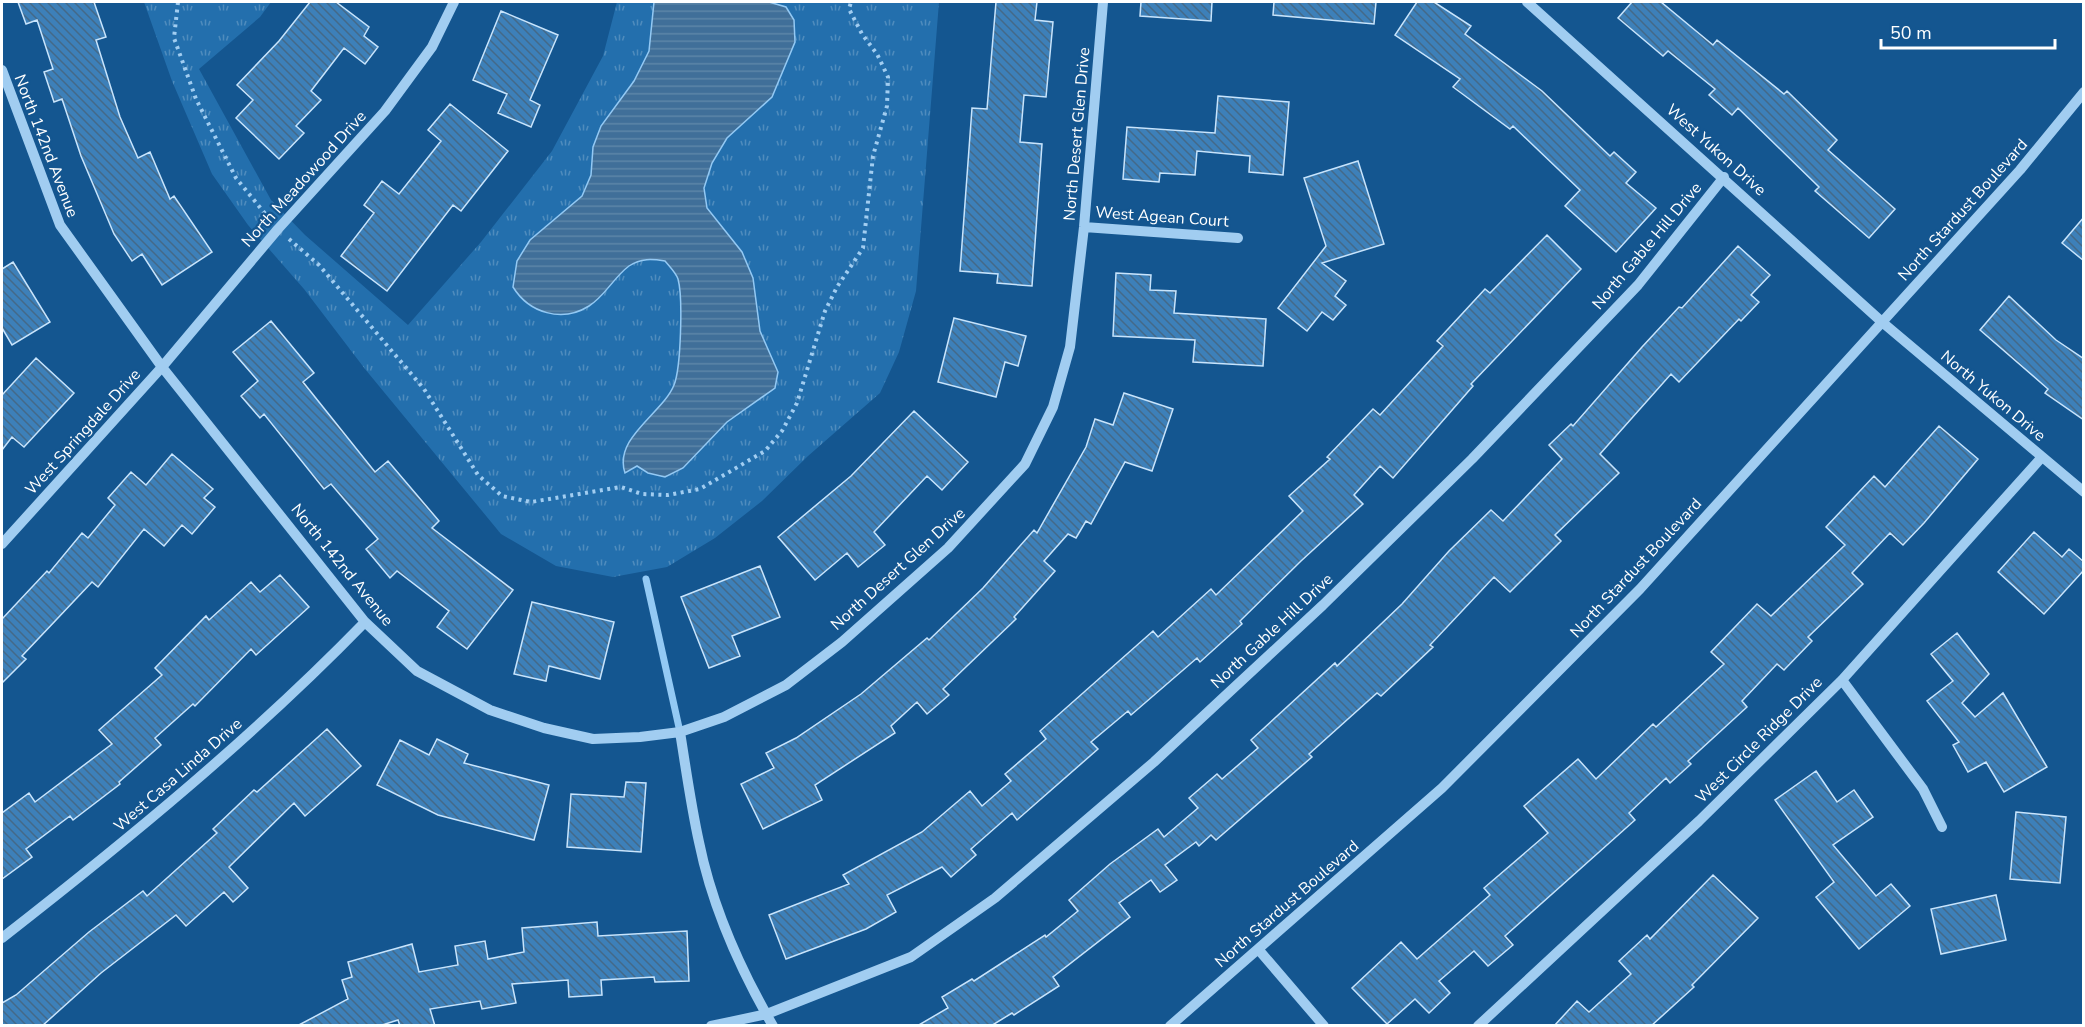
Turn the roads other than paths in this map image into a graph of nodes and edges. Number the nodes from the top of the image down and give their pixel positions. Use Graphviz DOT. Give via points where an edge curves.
graph roads {
  1 [pos="454,2"];
  2 [pos="1103,2"];
  3 [pos="1527,2"];
  4 [pos="2,70"];
  5 [pos="2084,92"];
  6 [pos="1724,177"];
  7 [pos="1084,227"];
  8 [pos="1238,238"];
  9 [pos="1882,322"];
  10 [pos="162,367"];
  11 [pos="2042,457"];
  12 [pos="2084,492"];
  13 [pos="2,544"];
  14 [pos="365,622"];
  15 [pos="1842,680"];
  16 [pos="680,732"];
  17 [pos="1942,827"];
  18 [pos="2,938"];
  19 [pos="1258,949"];
  20 [pos="767,1014"];
  21 [pos="711,1026"];
  22 [pos="773,1026"];
  23 [pos="1170,1026"];
  24 [pos="1324,1026"];
  25 [pos="1478,1026"];
  1 -- 10 [label="street, North Meadowood Drive" via="432,47 385,111"];
  2 -- 7 [label="street, North Desert Glen Drive"];
  3 -- 6 [label="street, West Yukon Drive"];
  4 -- 10 [label="street, North 142nd Avenue" via="60,225"];
  5 -- 9 [label="street, North Stardust Boulevard" via="2020,170"];
  6 -- 9 [label="street, West Yukon Drive"];
  6 -- 20 [label="street, North Gable Hill Drive" via="1638,285 1472,459 1154,762 995,898 911,957"];
  7 -- 8 [label="street, West Agean Court"];
  7 -- 16 [label="street, North Desert Glen Drive" via="1070,347 1053,407 1025,464 948,548 786,685 724,717"];
  9 -- 11 [label="street, North Yukon Drive"];
  9 -- 19 [label="street, North Stardust Boulevard" via="1640,589 1483,747 1442,788"];
  10 -- 13 [label="street, West Springdale Drive"];
  10 -- 14 [label="street, North 142nd Avenue"];
  11 -- 12 [label="street, North Yukon Drive"];
  11 -- 15 [label="street, West Circle Ridge Drive"];
  14 -- 16 [label="street, North 142nd Avenue" via="417,671 490,710 593,739"];
  14 -- 18 [label="street, West Casa Linda Drive" via="141,829"];
  15 -- 17 [label="street" via="1923,789"];
  15 -- 25 [label="street, West Circle Ridge Drive"];
  16 -- 20 [label="street" via="699,843 713,895 738,958"];
  19 -- 23 [label="street, North Stardust Boulevard"];
  19 -- 24 [label="street"];
  20 -- 21 [label="street, North Gable Hill Drive"];
  20 -- 22 [label="street"];
}
